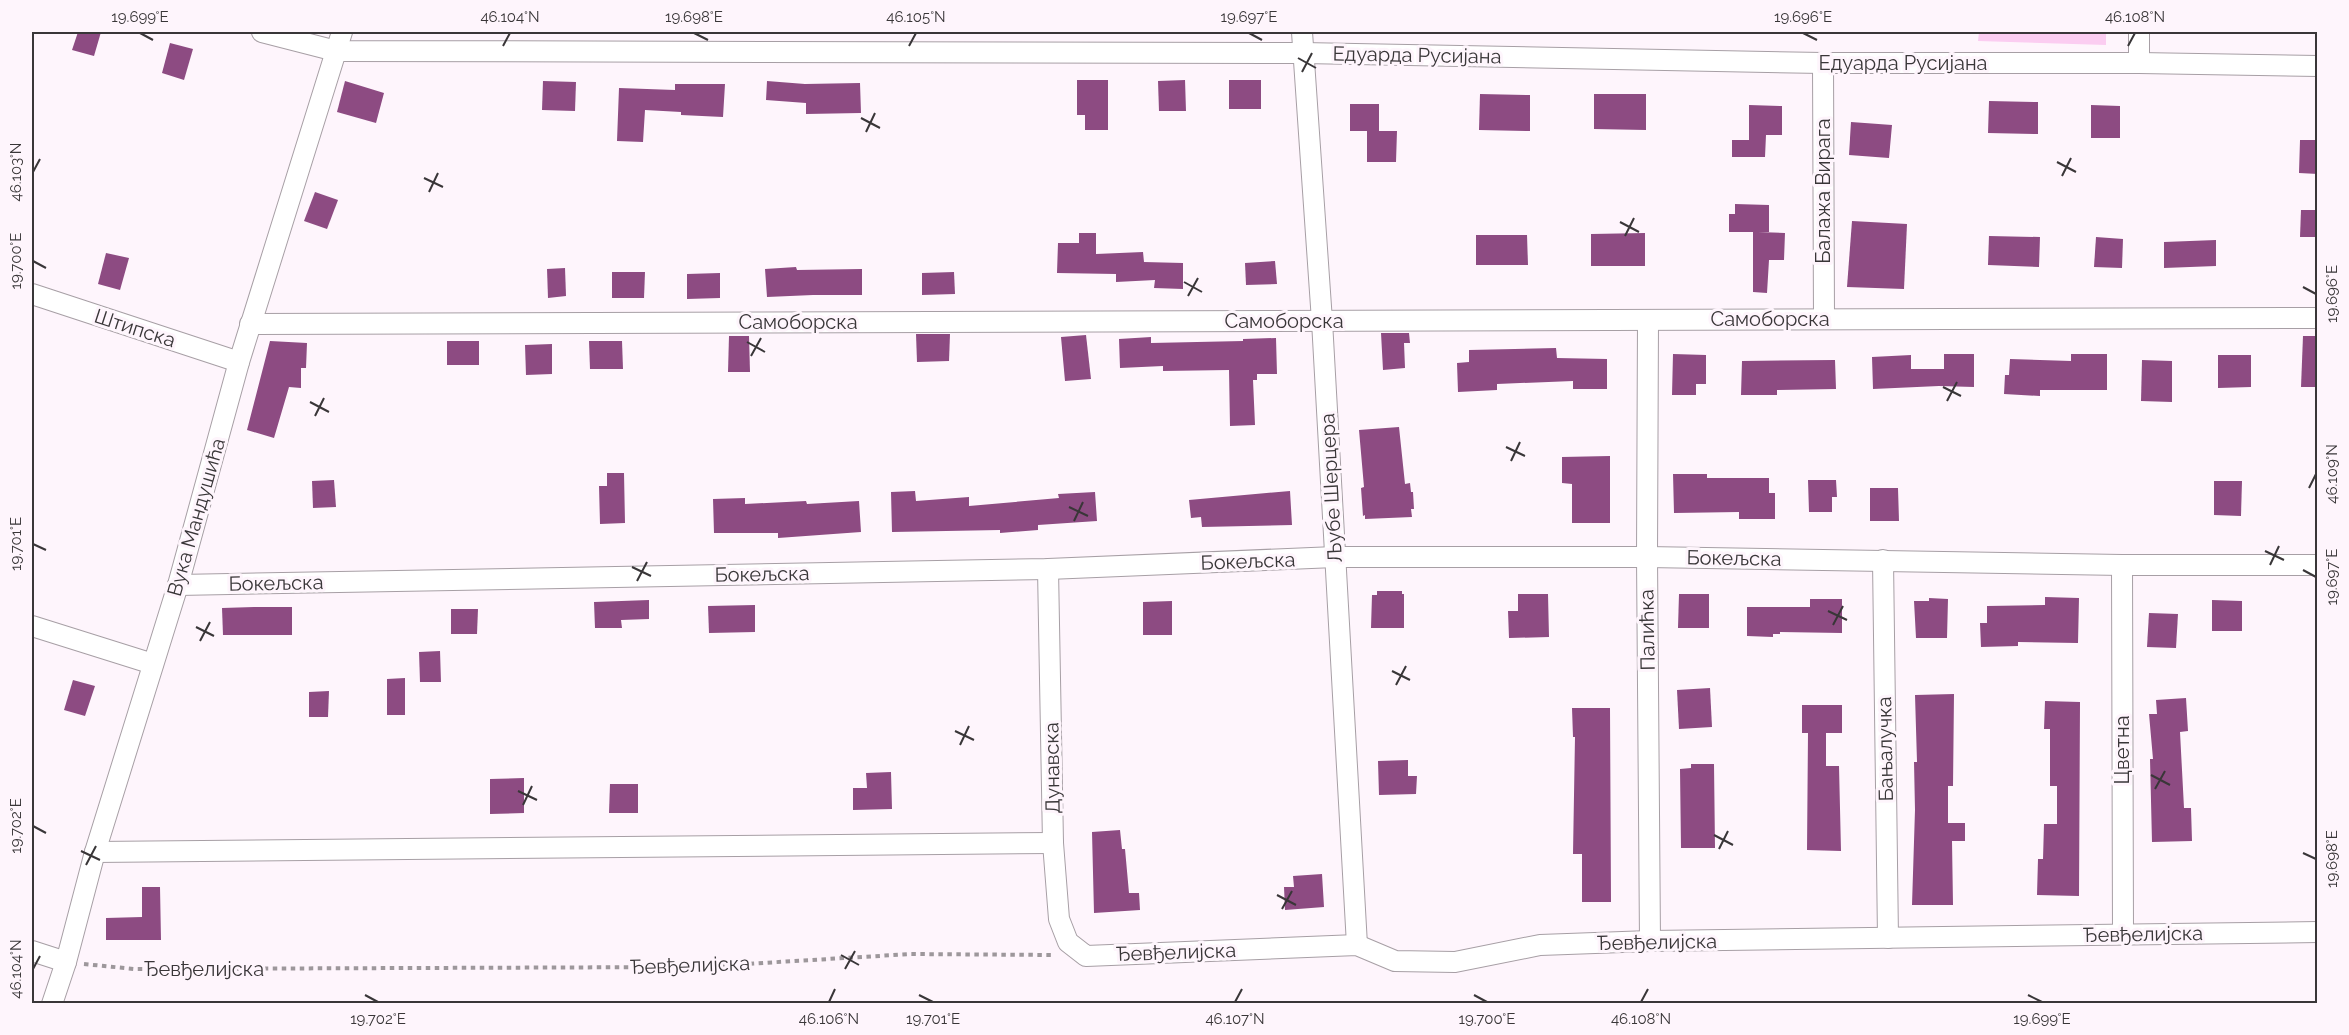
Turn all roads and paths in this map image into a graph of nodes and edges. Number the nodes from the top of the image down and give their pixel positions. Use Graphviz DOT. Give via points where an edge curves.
graph roads {
  1 [pos="262,32"];
  2 [pos="342,32"];
  3 [pos="1302,32"];
  4 [pos="2139,32"];
  5 [pos="336,51"];
  6 [pos="1304,53"];
  7 [pos="1823,63"];
  8 [pos="2139,63"];
  9 [pos="2318,66"];
  10 [pos="32,294"];
  11 [pos="2318,318"];
  12 [pos="1824,319"];
  13 [pos="1648,320"];
  14 [pos="1322,321"];
  15 [pos="250,324"];
  16 [pos="239,362"];
  17 [pos="1335,557"];
  18 [pos="1647,557"];
  19 [pos="1883,560"];
  20 [pos="2122,565"];
  21 [pos="2318,565"];
  22 [pos="1048,568"];
  23 [pos="178,585"];
  24 [pos="32,626"];
  25 [pos="153,664"];
  26 [pos="1053,843"];
  27 [pos="95,852"];
  28 [pos="2318,932"];
  29 [pos="2123,934"];
  30 [pos="1888,938"];
  31 [pos="1650,941"];
  32 [pos="1357,945"];
  33 [pos="32,951"];
  34 [pos="1086,956"];
  35 [pos="66,962"];
  36 [pos="52,1004"];
  1 -- 5 [label="street, Едуарда Русијана"];
  2 -- 5 [label="street, Вука Мандушића"];
  3 -- 6 [label="street, Љубе Шерцера"];
  4 -- 8 [label="street"];
  5 -- 6 [label="street, Едуарда Русијана"];
  5 -- 15 [label="street, Вука Мандушића"];
  6 -- 7 [label="street, Едуарда Русијана"];
  6 -- 14 [label="street, Љубе Шерцера"];
  7 -- 8 [label="street, Едуарда Русијана"];
  7 -- 12 [label="street, Балажа Вирага"];
  8 -- 9 [label="street, Едуарда Русијана"];
  10 -- 16 [label="street, Штипска"];
  11 -- 12 [label="street, Самоборска"];
  12 -- 13 [label="street, Самоборска"];
  13 -- 14 [label="street, Самоборска"];
  13 -- 18 [label="street, Палићка"];
  14 -- 15 [label="street, Самоборска"];
  14 -- 17 [label="street, Љубе Шерцера"];
  15 -- 16 [label="street, Вука Мандушића"];
  16 -- 23 [label="street, Вука Мандушића"];
  17 -- 18 [label="street, Бокељска"];
  17 -- 22 [label="street, Бокељска"];
  17 -- 32 [label="street, Љубе Шерцера"];
  18 -- 19 [label="street, Бокељска"];
  18 -- 31 [label="street, Палићка"];
  19 -- 20 [label="street, Бокељска"];
  19 -- 30 [label="street, Бањалучка"];
  20 -- 21 [label="street, Бокељска"];
  20 -- 29 [label="street, Цветна"];
  22 -- 23 [label="street, Бокељска"];
  22 -- 26 [label="street, Дунавска"];
  23 -- 25 [label="street, Вука Мандушића"];
  24 -- 25 [label="street"];
  25 -- 27 [label="street, Вука Мандушића"];
  26 -- 27 [label="street"];
  26 -- 34 [label="street, Дунавска" via="1059,919 1068,942"];
  27 -- 35 [label="street, Вука Мандушића"];
  28 -- 29 [label="street, Ђевђелијска"];
  29 -- 30 [label="street, Ђевђелијска"];
  30 -- 31 [label="street, Ђевђелијска"];
  31 -- 32 [label="street, Ђевђелијска" via="1540,945 1455,962 1395,961"];
  32 -- 34 [label="street, Ђевђелијска"];
  33 -- 35 [label="street"];
  34 -- 35 [label="path, Ђевђелијска" via="911,954 684,967 134,969"];
  35 -- 36 [label="street, Вука Мандушића"];
}
